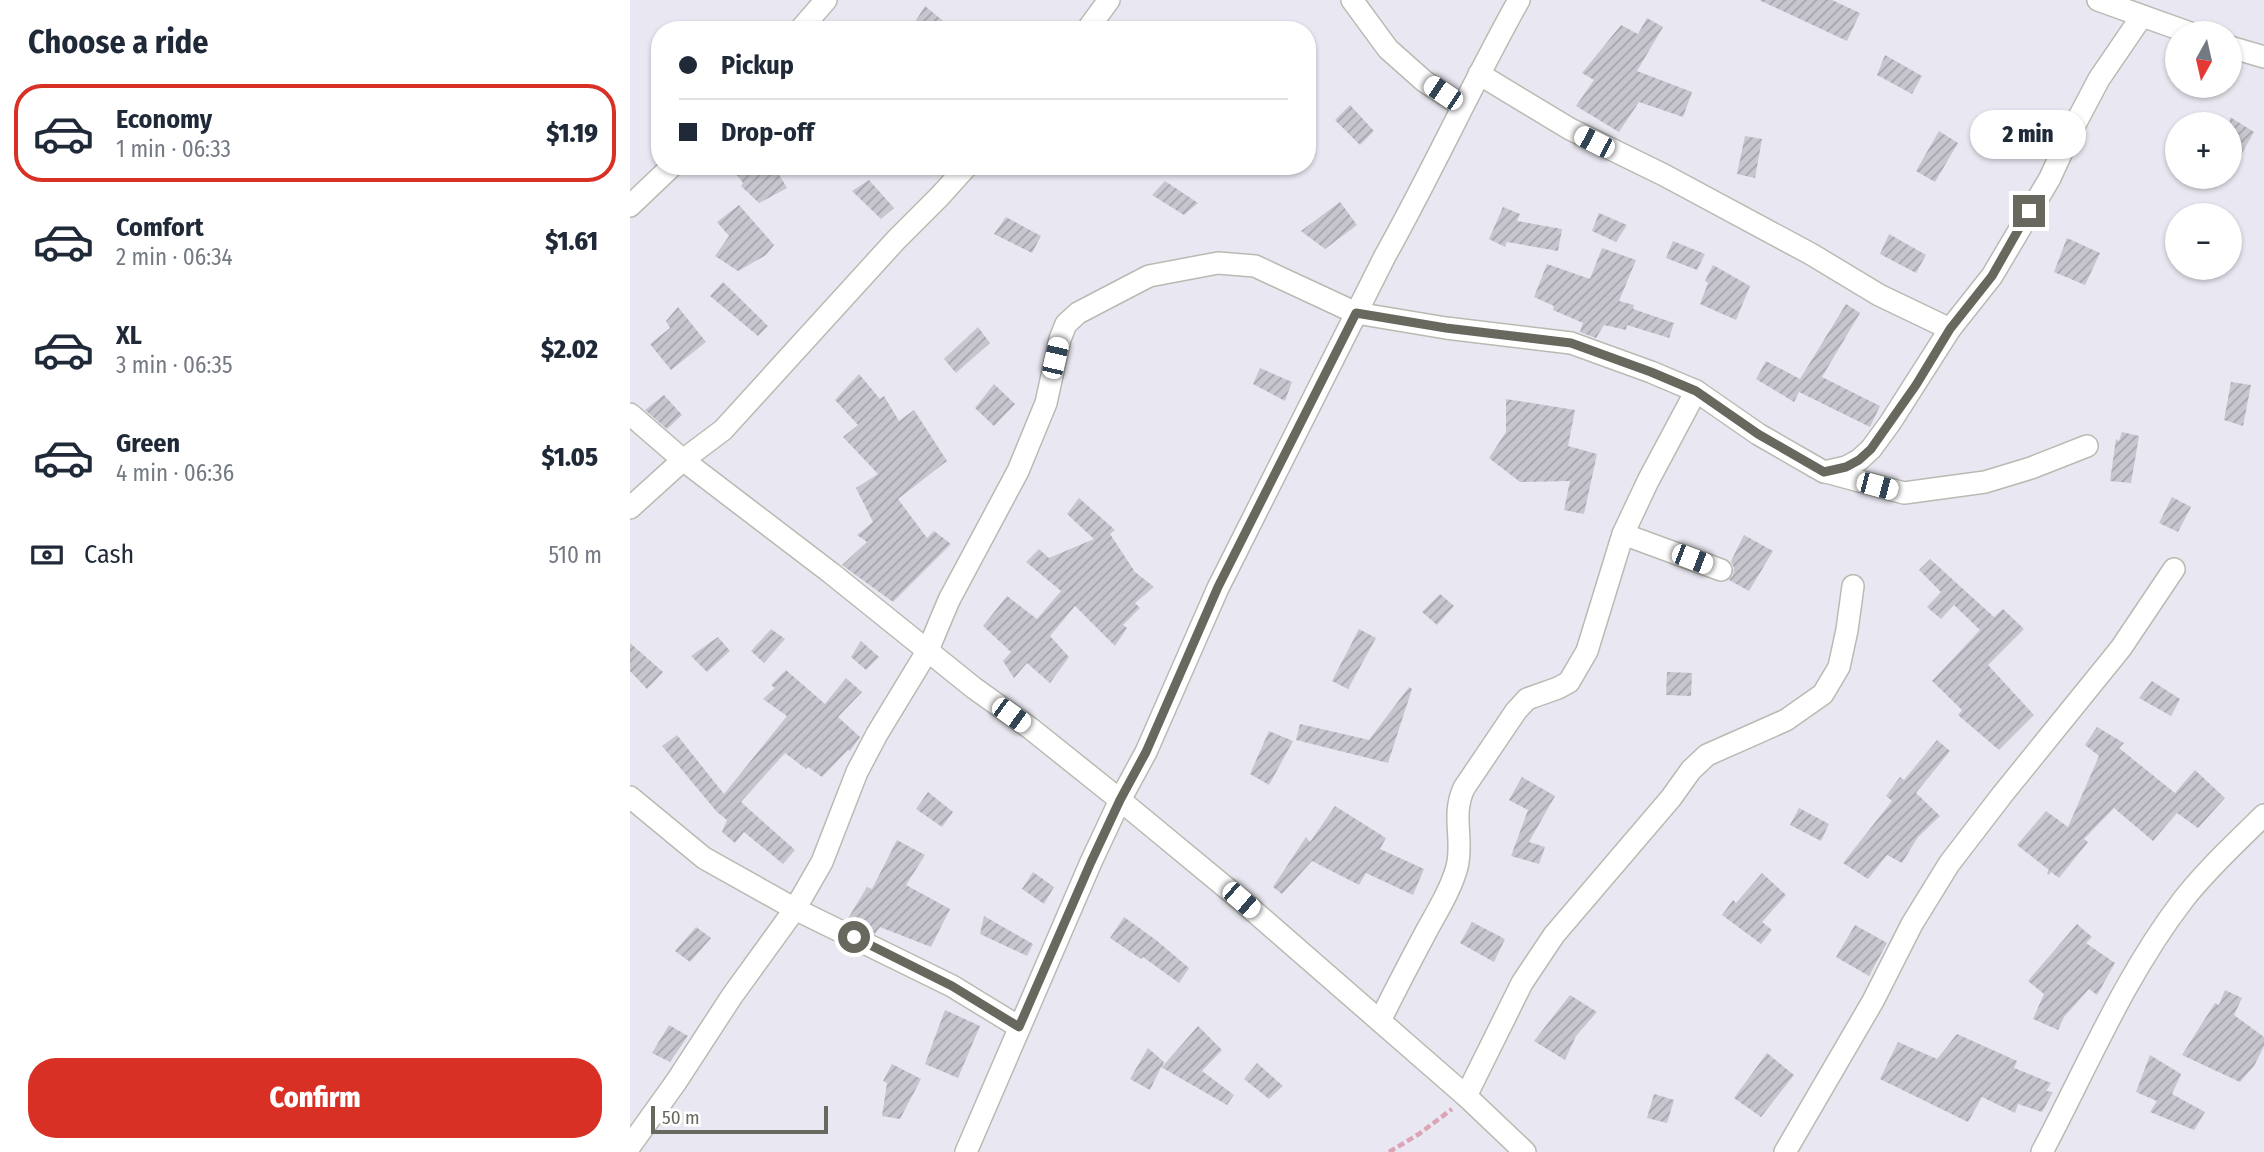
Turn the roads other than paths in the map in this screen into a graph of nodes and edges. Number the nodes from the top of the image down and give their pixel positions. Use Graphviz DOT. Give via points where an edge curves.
graph roads {
  1 [pos="826,0"];
  2 [pos="1109,0"];
  3 [pos="1352,0"];
  4 [pos="1519,0"];
  5 [pos="2106,3"];
  6 [pos="2140,8"];
  7 [pos="808,21"];
  8 [pos="1094,21"];
  9 [pos="2166,21"];
  10 [pos="2242,51"];
  11 [pos="2264,57"];
  12 [pos="1479,74"];
  13 [pos="1462,106"];
  14 [pos="663,175"];
  15 [pos="959,175"];
  16 [pos="630,206"];
  17 [pos="1356,313"];
  18 [pos="1950,329"];
  19 [pos="1696,391"];
  20 [pos="630,414"];
  21 [pos="2087,446"];
  22 [pos="683,460"];
  23 [pos="1824,472"];
  24 [pos="630,508"];
  25 [pos="1623,534"];
  26 [pos="2174,569"];
  27 [pos="1721,570"];
  28 [pos="1853,586"];
  29 [pos="928,650"];
  30 [pos="630,797"];
  31 [pos="1120,800"];
  32 [pos="2264,814"];
  33 [pos="795,909"];
  34 [pos="1380,1021"];
  35 [pos="1019,1027"];
  36 [pos="1466,1096"];
  37 [pos="630,1146"];
  38 [pos="966,1152"];
  39 [pos="1525,1152"];
  40 [pos="1785,1152"];
  41 [pos="2042,1152"];
  1 -- 7 [label="street"];
  2 -- 8 [label="street"];
  3 -- 13 [label="street" via="1388,49"];
  4 -- 12 [label="street"];
  5 -- 6 [label="street"];
  6 -- 9 [label="street"];
  6 -- 18 [label="street" via="1992,276"];
  10 -- 11 [label="street"];
  12 -- 13 [label="street"];
  12 -- 18 [label="street" via="1570,129"];
  13 -- 17 [label="street"];
  14 -- 16 [label="street"];
  15 -- 22 [label="street" via="723,429"];
  17 -- 19 [label="street" via="1571,343"];
  17 -- 29 [label="street" via="1255,266 1218,263 1149,276 1078,313 1066,324 1060,339 1046,404 1018,471 949,600"];
  17 -- 31 [label="street" via="1218,587 1146,752"];
  18 -- 23 [label="street" via="1871,449 1846,467"];
  19 -- 23 [label="street"];
  19 -- 25 [label="street"];
  20 -- 22 [label="street"];
  21 -- 23 [label="street" via="1985,482 1904,493"];
  22 -- 24 [label="street"];
  22 -- 29 [label="street"];
  25 -- 27 [label="street"];
  25 -- 34 [label="street" via="1579,668 1569,682 1527,699 1464,788 1458,801 1457,866 1448,891"];
  26 -- 40 [label="street" via="2121,648 1949,864"];
  28 -- 36 [label="street" via="1839,667 1823,694 1786,720 1707,755 1691,770 1554,935 1522,984"];
  29 -- 31 [label="street"];
  29 -- 33 [label="street" via="862,763 830,845"];
  30 -- 33 [label="street" via="704,858"];
  31 -- 34 [label="street"];
  31 -- 35 [label="street"];
  32 -- 41 [label="street" via="2184,900 2152,945"];
  33 -- 35 [label="street" via="952,986"];
  33 -- 37 [label="street"];
  34 -- 36 [label="street"];
  35 -- 38 [label="street"];
  36 -- 39 [label="street"];
}
